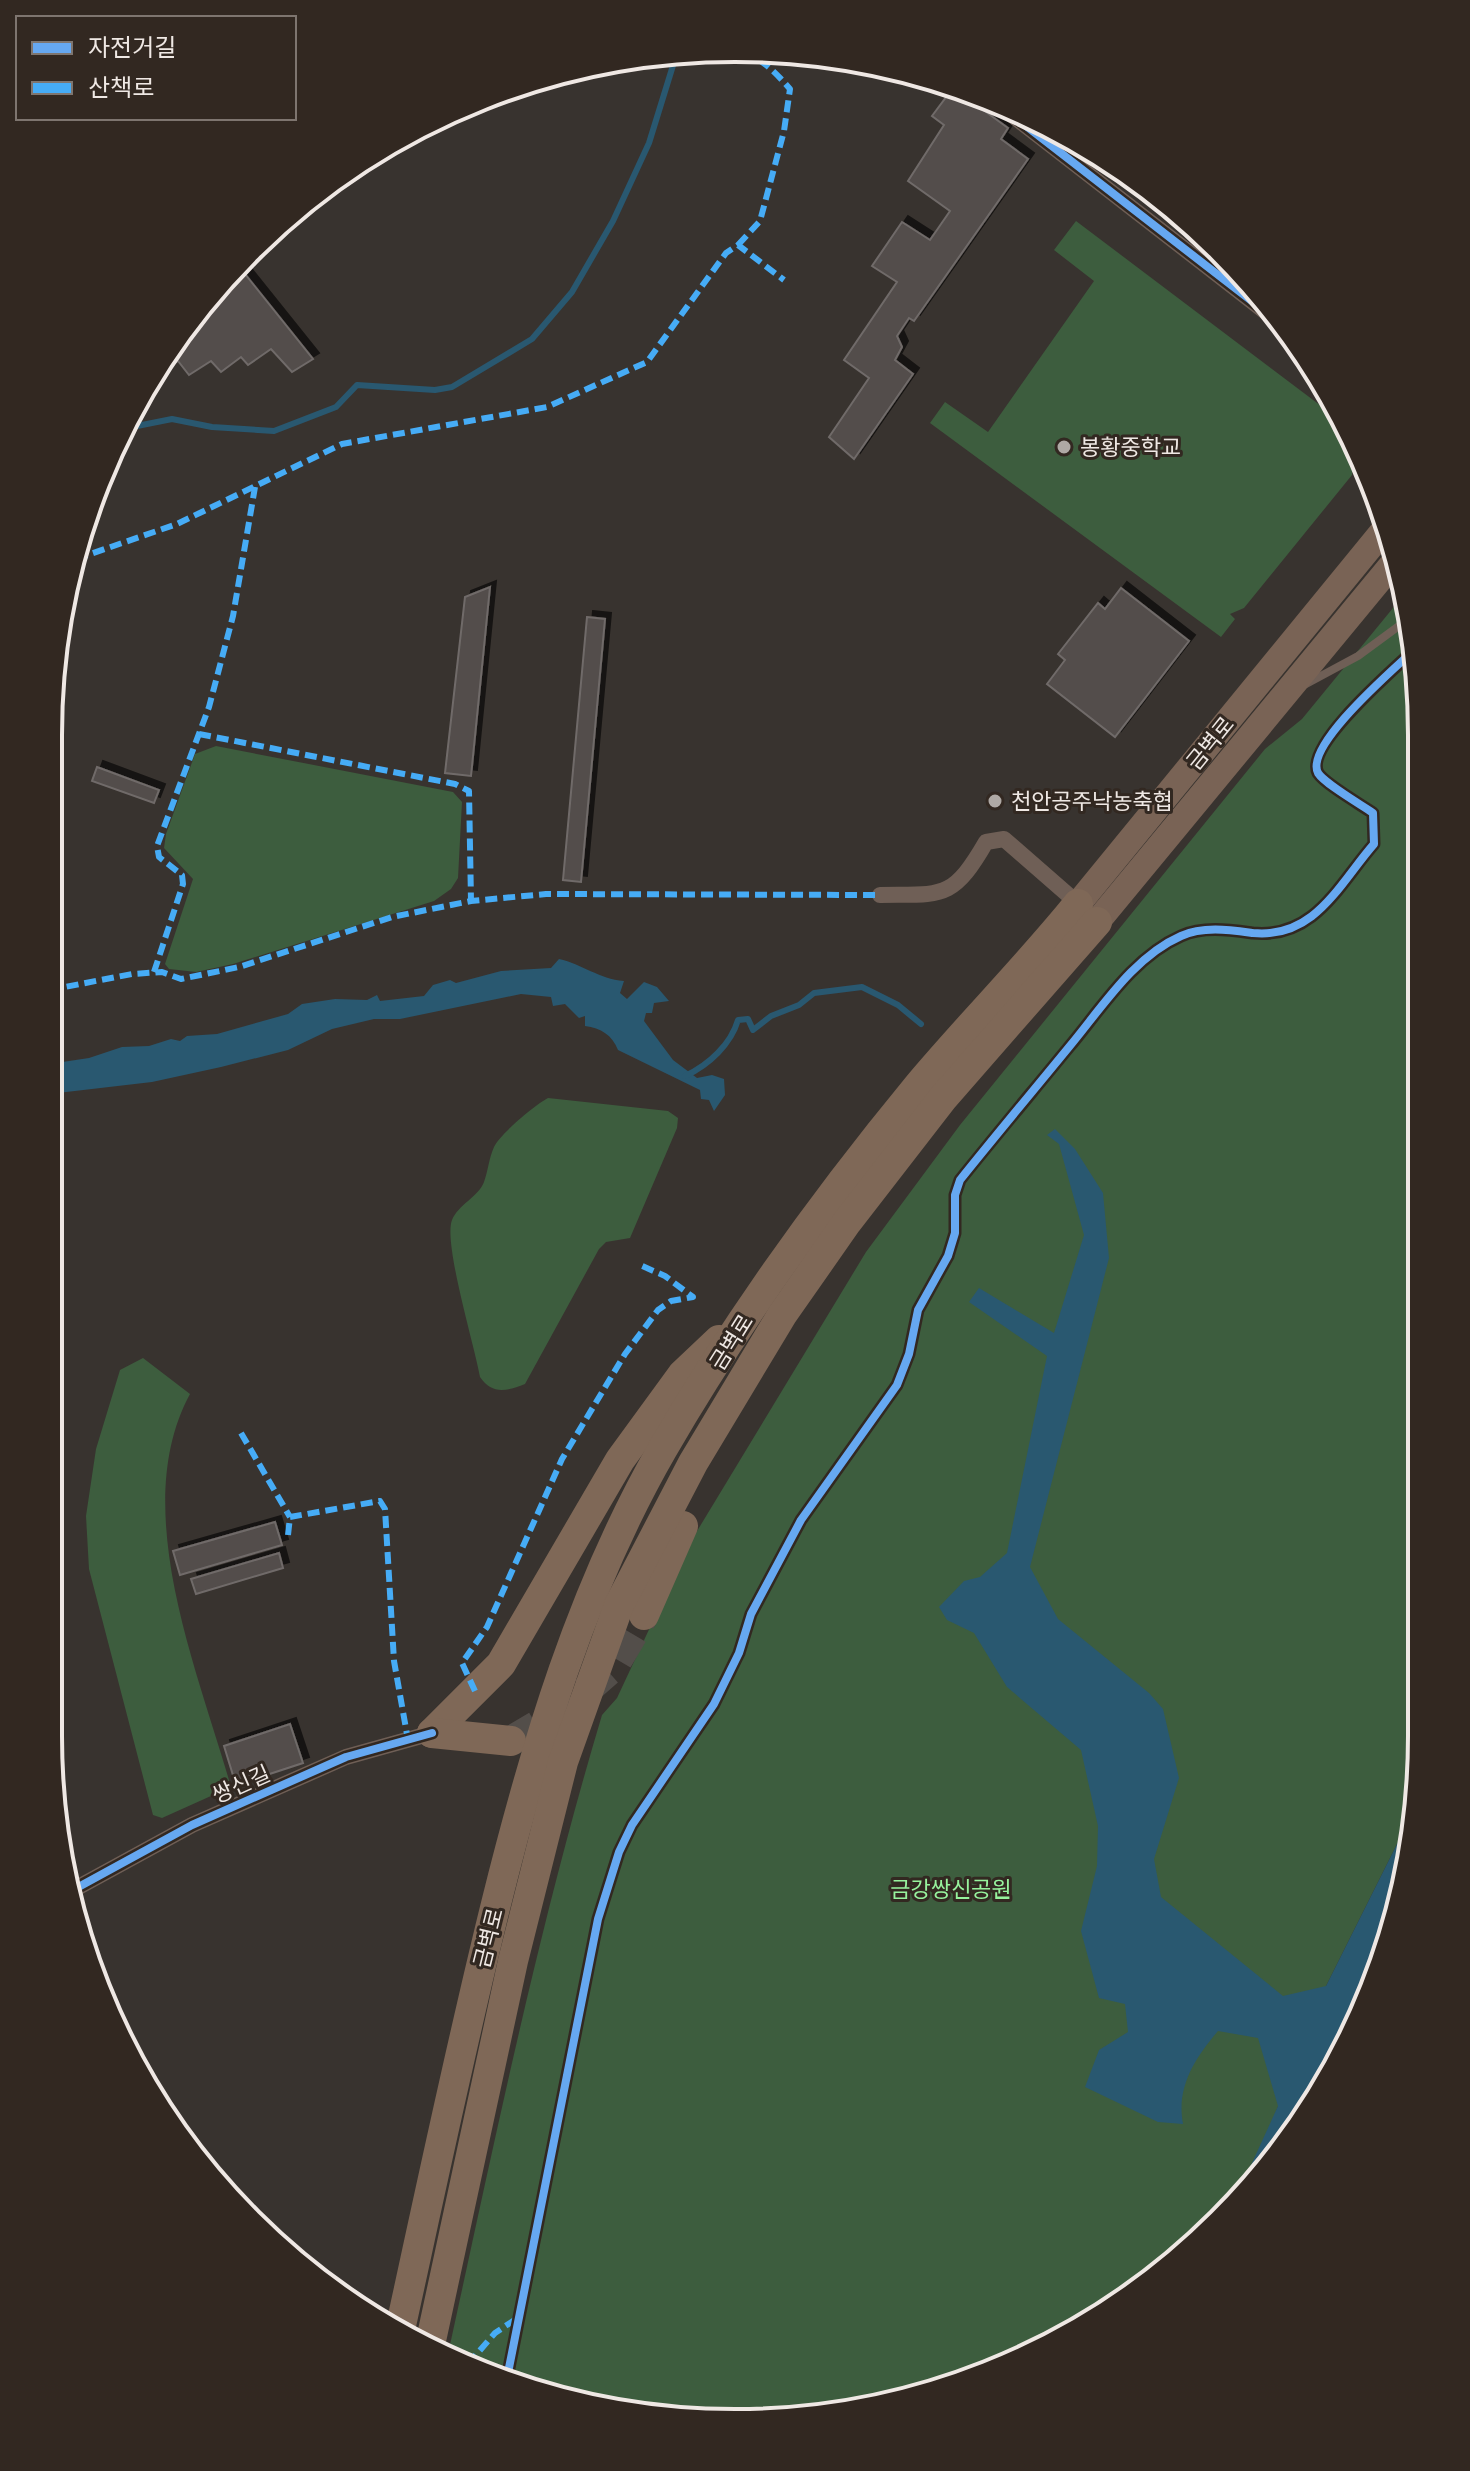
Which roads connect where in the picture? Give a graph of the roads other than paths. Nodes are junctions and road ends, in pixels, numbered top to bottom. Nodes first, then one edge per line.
1 (1032, 130) edge
2 (1245, 296) edge
3 (1378, 538) edge
4 (1387, 571) edge
5 (1399, 626) edge
6 (1282, 699) junction
7 (880, 895) dead end
8 (1088, 913) junction
9 (881, 1178) junction
10 (754, 1306) junction
11 (644, 1615) tunnel mouth
12 (432, 1733) junction
13 (511, 1741) tunnel mouth
14 (80, 1886) edge
15 (402, 2321) edge
16 (432, 2337) edge

1 - 2 street
3 - 8 main road, 금벽로
4 - 6 main road, 금벽로
5 - 6 lane
6 - 8 main road, 금벽로
7 - 8 street
8 - 9 highway, 금벽로
8 - 10 highway, 금벽로
9 - 11 highway
9 - 16 highway, 금벽로
10 - 12 highway
10 - 15 highway, 금벽로
12 - 13 highway
12 - 14 street, 쌍신길

